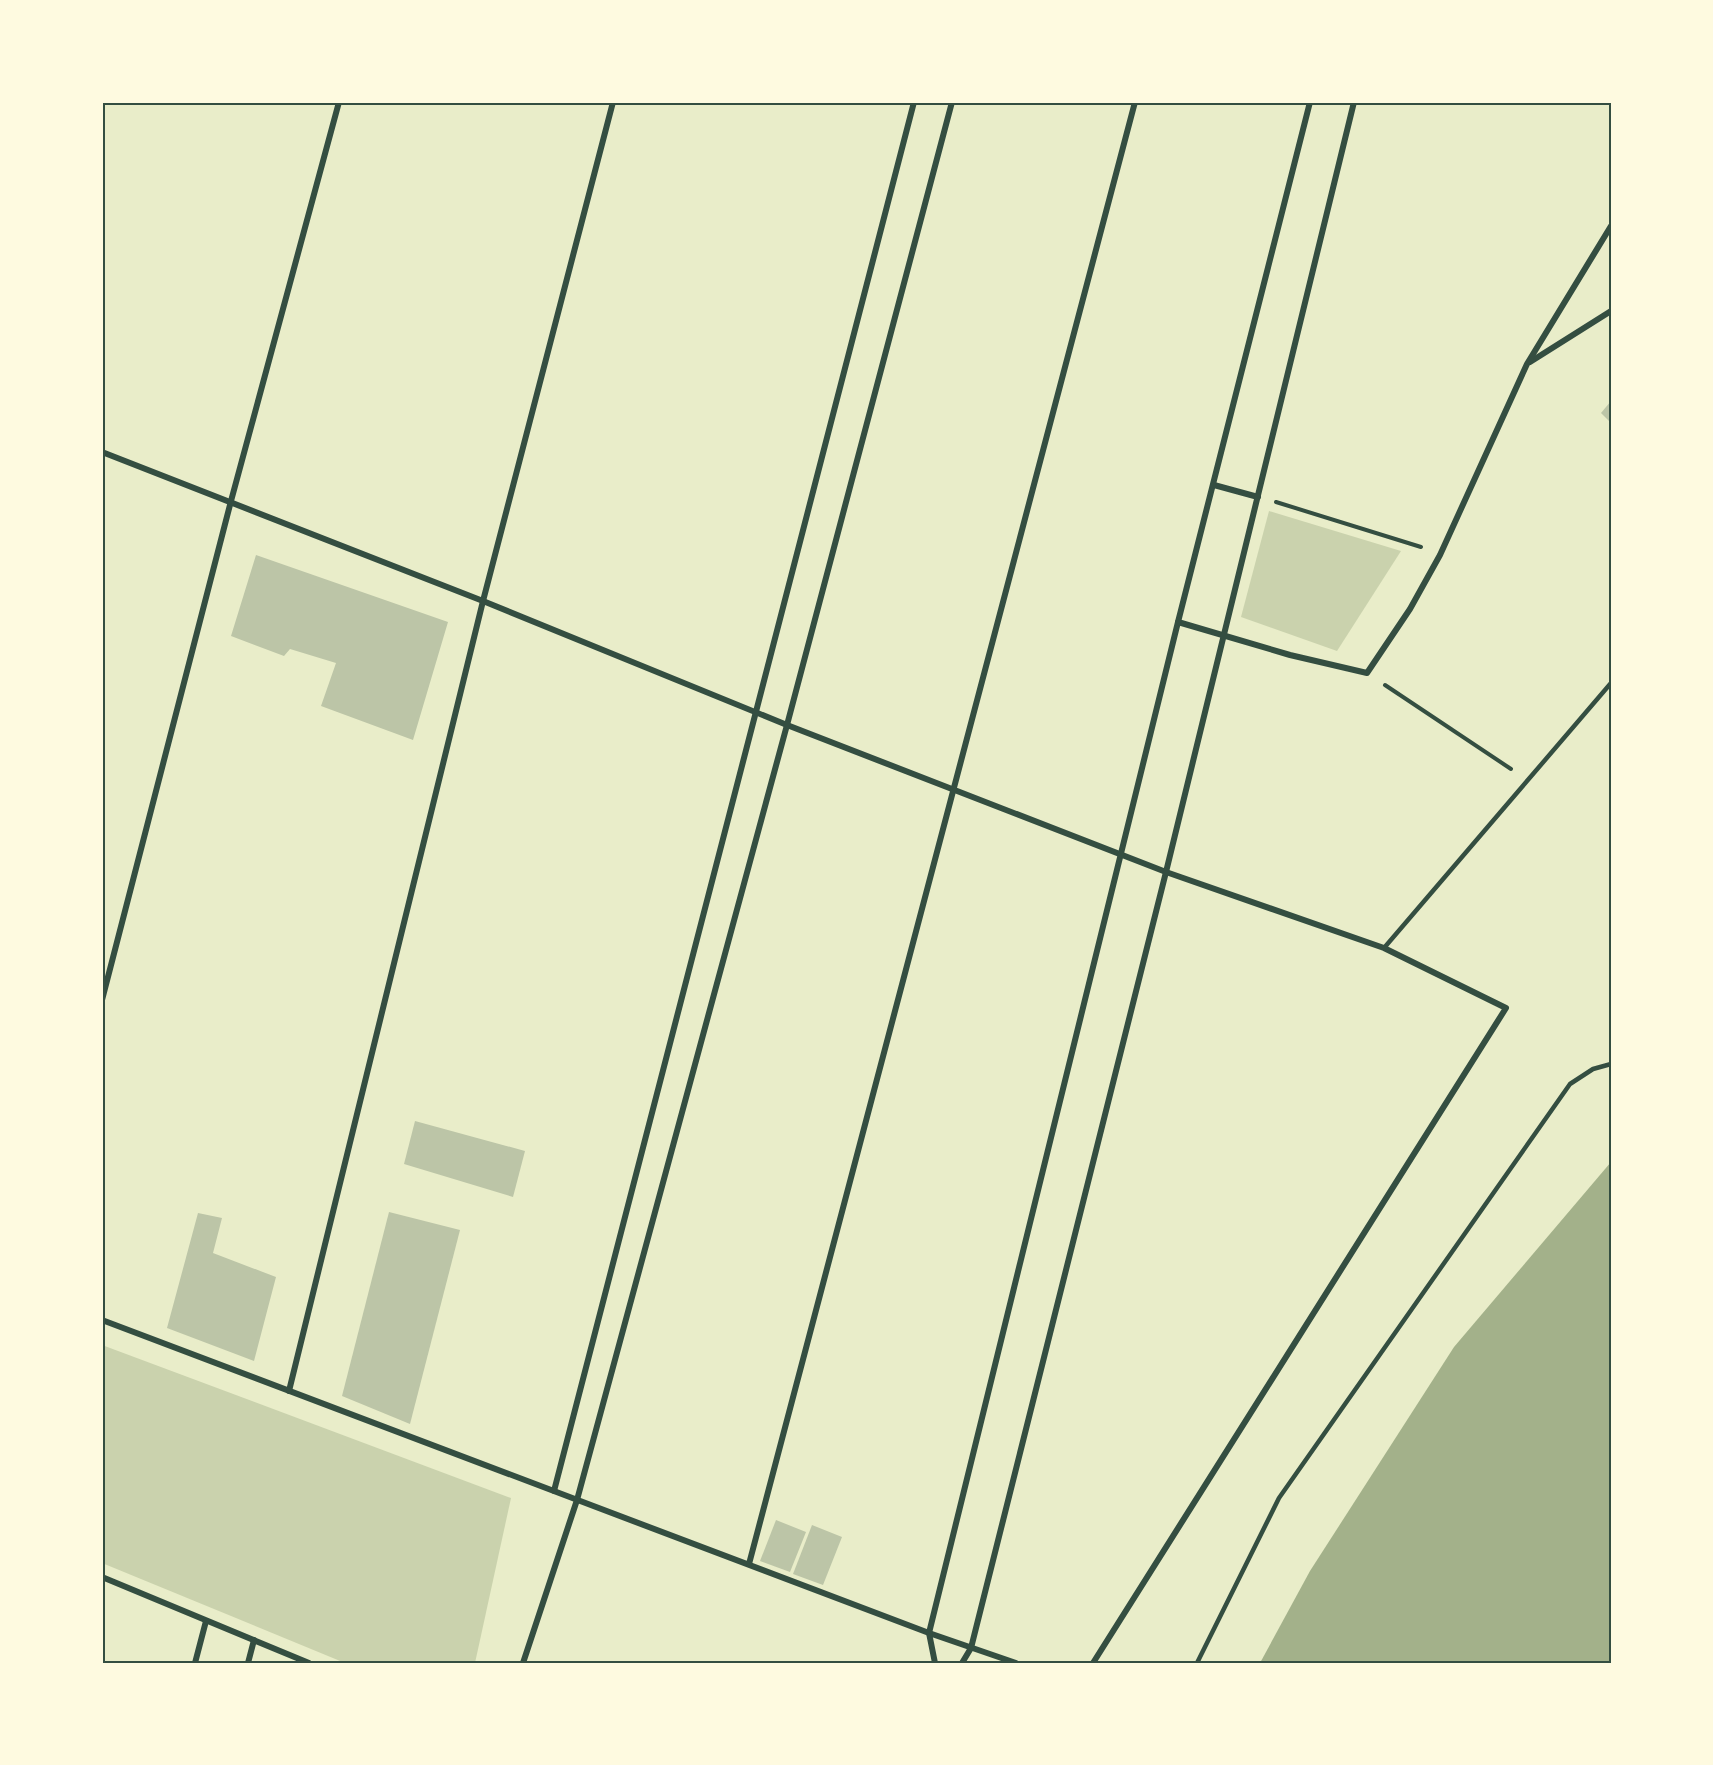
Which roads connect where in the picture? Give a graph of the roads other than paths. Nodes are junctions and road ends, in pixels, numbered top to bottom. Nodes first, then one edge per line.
1 (339, 102) edge
2 (613, 102) edge
3 (914, 102) edge
4 (952, 102) edge
5 (1135, 102) edge
6 (1311, 102) edge
7 (1354, 102) edge
8 (1611, 225) edge
9 (1611, 311) edge
10 (1527, 363) junction
11 (102, 452) edge
12 (1214, 485) junction
13 (1258, 497) junction
14 (231, 501) junction
15 (483, 601) junction
16 (1178, 622) junction
17 (1224, 635) junction
18 (1611, 683) edge
19 (754, 711) junction
20 (787, 725) junction
21 (952, 789) junction
22 (1120, 854) junction
23 (1166, 872) junction
24 (1384, 948) junction
25 (102, 1000) edge
26 (1611, 1064) edge
27 (102, 1320) edge
28 (290, 1391) junction
29 (554, 1491) junction
30 (577, 1500) junction
31 (749, 1564) junction
32 (102, 1577) edge
33 (206, 1621) junction
34 (929, 1634) junction
35 (254, 1640) junction
36 (971, 1648) junction
37 (195, 1663) edge
38 (248, 1663) edge
39 (309, 1663) edge
40 (523, 1663) edge
41 (935, 1663) edge
42 (962, 1663) edge
43 (1016, 1663) edge
44 (1093, 1663) edge
45 (1197, 1663) edge

1 - 14 street
2 - 15 street
3 - 19 street
4 - 20 street
5 - 21 street
6 - 12 street
7 - 13 street
8 - 10 street
9 - 10 street
10 - 17 street
11 - 14 street
12 - 13 street
12 - 16 street
13 - 17 street
14 - 15 street
14 - 25 street
15 - 19 street
15 - 28 street
16 - 17 street
16 - 22 street
17 - 23 street
18 - 24 lane
19 - 20 street
19 - 29 street
20 - 21 street
20 - 30 street
21 - 22 street
21 - 31 street
22 - 23 street
22 - 34 street
23 - 24 street
23 - 36 street
24 - 44 street
26 - 45 lane
27 - 28 street
28 - 29 street
29 - 30 street
30 - 31 street
30 - 40 street
31 - 34 street
32 - 33 street
33 - 35 street
33 - 37 street
34 - 36 street
34 - 41 street
35 - 38 street
35 - 39 street
36 - 42 street
36 - 43 street

